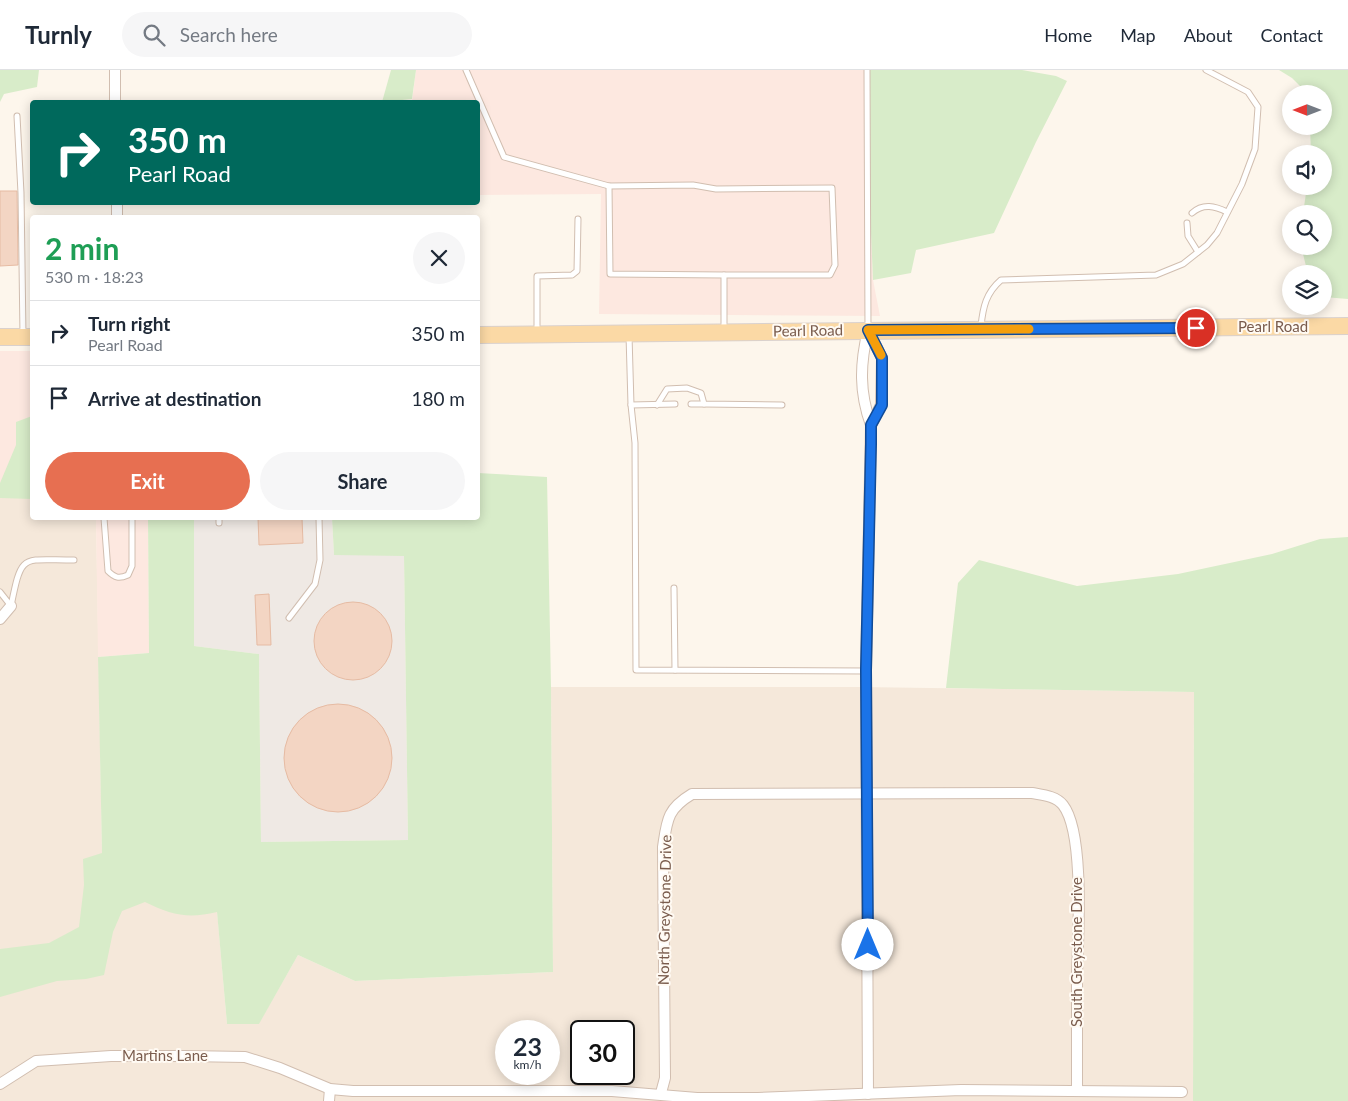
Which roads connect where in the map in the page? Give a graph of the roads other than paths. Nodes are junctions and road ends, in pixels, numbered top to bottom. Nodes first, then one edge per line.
1 (115, 70) edge
2 (466, 70) edge
3 (867, 70) edge
4 (1206, 70) edge
5 (116, 100) edge
6 (479, 100) edge
7 (480, 102) edge
8 (16, 116) dead end
9 (609, 186) junction
10 (1227, 212) junction
11 (1192, 213) dead end
12 (578, 219) dead end
13 (1187, 224) dead end
14 (1198, 252) junction
15 (724, 275) junction
16 (1348, 326) edge
17 (980, 329) junction
18 (868, 330) junction
19 (724, 332) junction
20 (629, 333) junction
21 (537, 334) junction
22 (480, 335) edge
23 (0, 337) edge
24 (28, 337) edge
25 (675, 404) dead end
26 (691, 404) dead end
27 (704, 404) junction
28 (631, 405) junction
29 (658, 405) junction
30 (782, 405) dead end
31 (871, 425) junction
32 (104, 520) edge
33 (132, 520) edge
34 (319, 520) edge
35 (74, 560) dead end
36 (674, 588) dead end
37 (0, 592) edge
38 (11, 606) junction
39 (289, 618) dead end
40 (0, 619) edge
41 (675, 670) junction
42 (866, 670) junction
43 (868, 792) junction
44 (0, 1084) edge
45 (330, 1089) junction
46 (1076, 1090) junction
47 (1182, 1092) dead end
48 (661, 1093) junction
49 (868, 1094) junction
50 (329, 1101) edge

1 - 5 street
2 - 6 lane
3 - 18 lane
4 - 10 lane
7 - 9 lane
8 - 24 lane
9 - 15 lane
9 - 15 lane
10 - 11 lane
10 - 14 lane
12 - 21 lane
13 - 14 lane
14 - 17 lane
15 - 19 lane
16 - 17 main road, Pearl Road
17 - 18 main road, Pearl Road
18 - 19 main road, Pearl Road
18 - 31 street
18 - 31 street
19 - 20 main road, Pearl Road
20 - 21 main road, Pearl Road
20 - 28 lane
21 - 22 main road, Pearl Road
23 - 24 main road
25 - 29 lane
26 - 27 lane
27 - 29 lane
27 - 30 lane
28 - 29 lane
28 - 41 lane
31 - 42 street
32 - 33 lane
34 - 39 lane
35 - 38 lane
36 - 41 lane
37 - 38 lane
38 - 40 street
41 - 42 lane
42 - 43 street
43 - 46 street, South Greystone Drive
43 - 48 street, North Greystone Drive
43 - 49 street
44 - 45 street, Martins Lane
45 - 48 street, Martins Lane
45 - 50 street
46 - 47 street, Martins Lane
46 - 49 street, Martins Lane
48 - 49 street, Martins Lane

